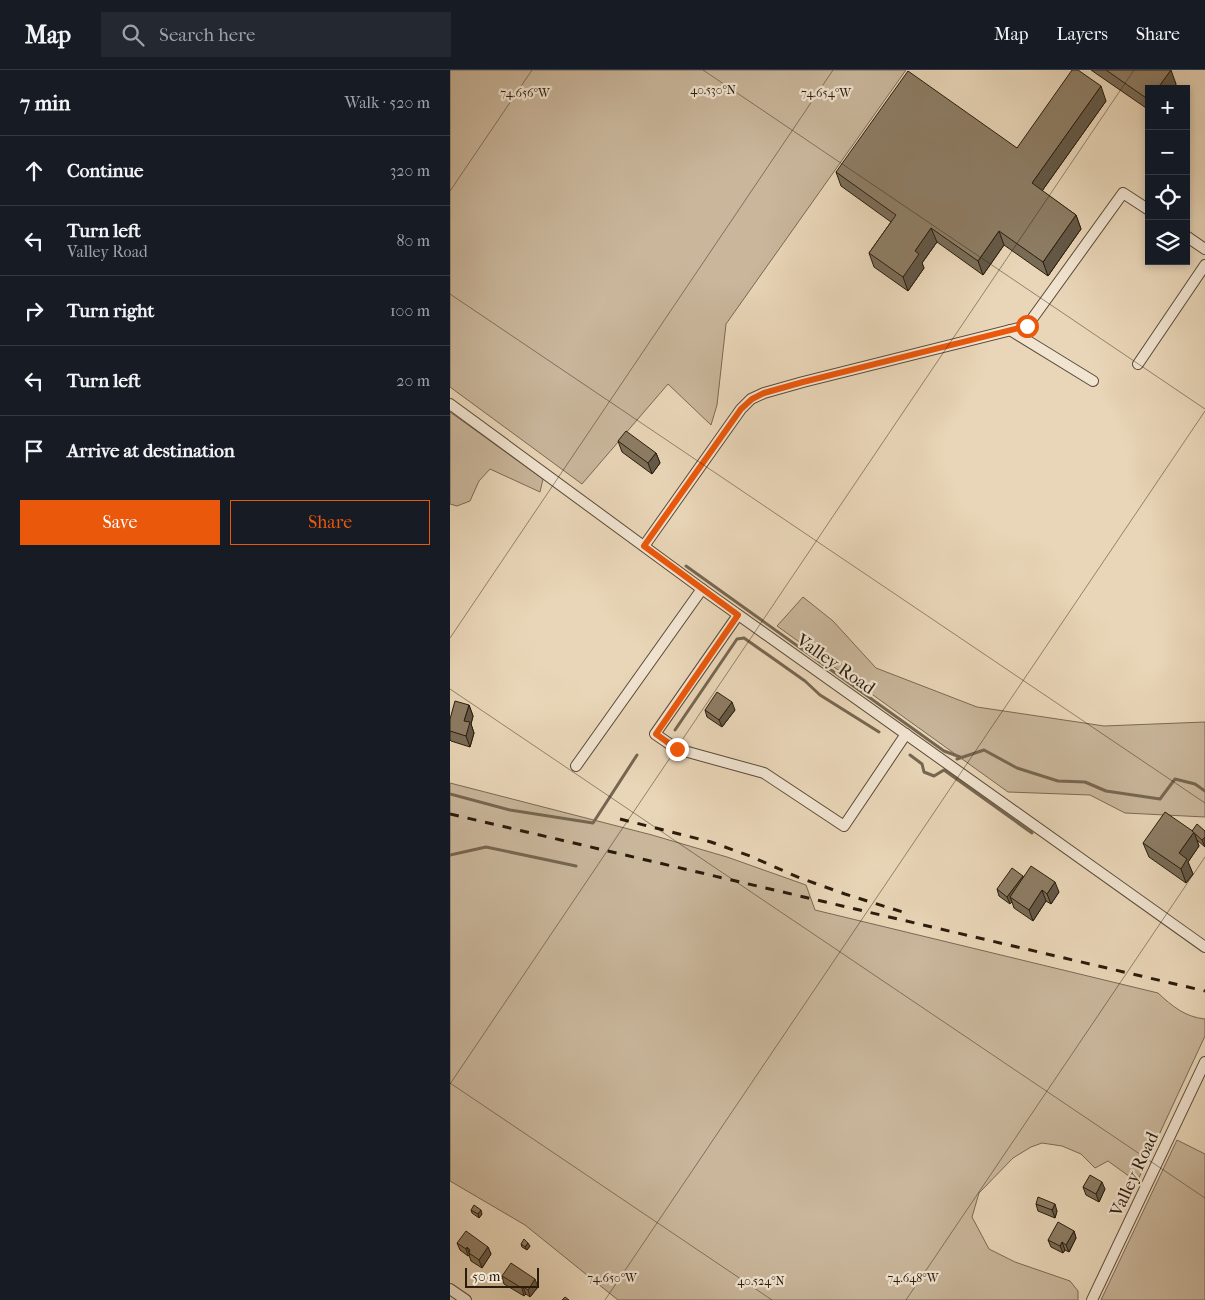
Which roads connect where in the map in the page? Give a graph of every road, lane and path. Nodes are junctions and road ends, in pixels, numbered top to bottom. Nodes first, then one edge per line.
1 (1145, 207) edge
2 (1190, 239) edge
3 (1205, 249) edge
4 (1205, 265) edge
5 (1010, 330) junction
6 (1138, 364) dead end
7 (1093, 381) dead end
8 (450, 404) edge
9 (644, 546) junction
10 (702, 589) junction
11 (738, 615) junction
12 (906, 734) junction
13 (576, 766) dead end
14 (1205, 947) edge
15 (1205, 1062) edge
16 (450, 1289) edge
17 (466, 1300) edge
18 (1092, 1300) edge

1 - 5 street
2 - 3 street
4 - 6 street
5 - 7 street
5 - 9 street
8 - 9 street, Valley Road
9 - 10 street, Valley Road
10 - 11 street, Valley Road
10 - 13 street
11 - 12 street, Valley Road
11 - 12 street
12 - 14 street, Valley Road
15 - 18 street, Valley Road
16 - 17 street

